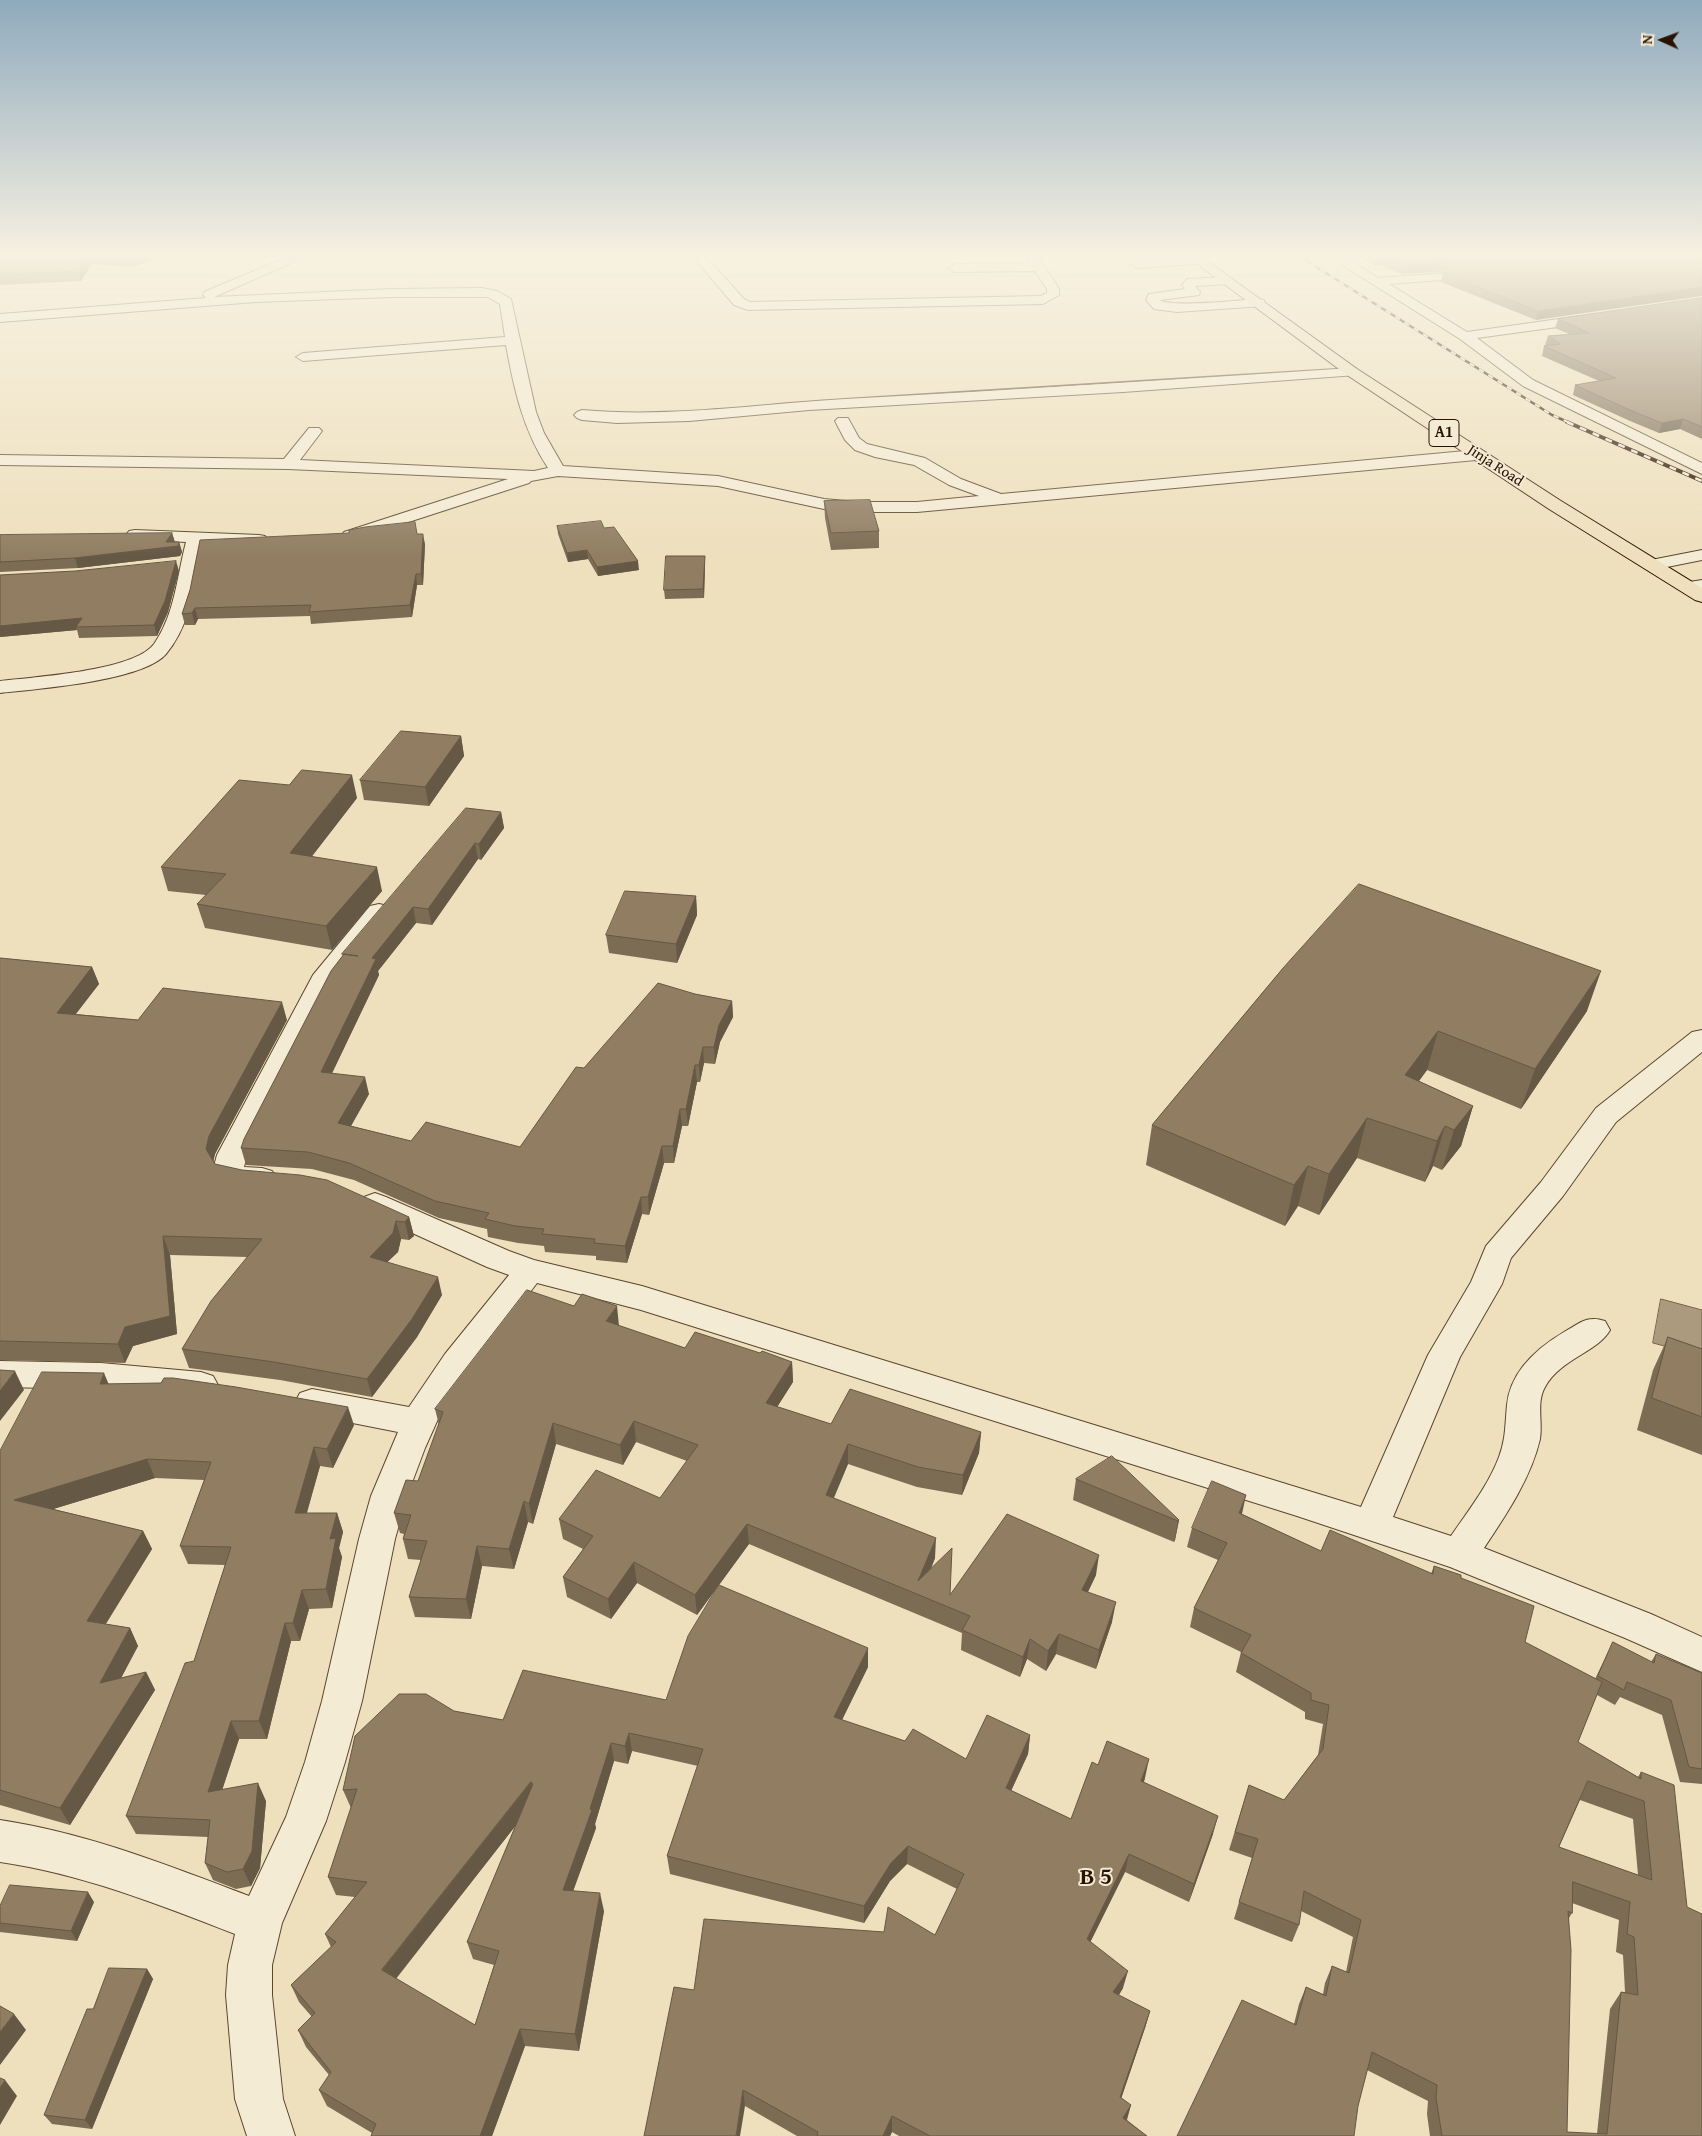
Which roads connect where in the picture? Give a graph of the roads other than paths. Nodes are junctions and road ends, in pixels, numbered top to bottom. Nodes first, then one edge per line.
1 (517, 358) edge
2 (1333, 358) edge
3 (1494, 358) edge
4 (1352, 372) junction
5 (582, 415) dead end
6 (843, 421) dead end
7 (314, 431) dead end
8 (1476, 454) junction
9 (0, 460) edge
10 (288, 464) junction
11 (1702, 469) edge
12 (558, 471) junction
13 (534, 476) junction
14 (1003, 499) junction
15 (121, 535) edge
16 (196, 537) junction
17 (336, 538) edge
18 (271, 540) edge
19 (1702, 555) edge
20 (1652, 565) junction
21 (1698, 589) edge
22 (0, 688) edge
23 (395, 892) edge
24 (1702, 1038) edge
25 (286, 1179) edge
26 (350, 1193) edge
27 (530, 1270) junction
28 (1594, 1330) dead end
29 (0, 1374) edge
30 (233, 1389) edge
31 (279, 1396) edge
32 (420, 1422) junction
33 (1371, 1526) junction
34 (1459, 1554) junction
35 (1702, 1655) edge
36 (0, 1841) edge
37 (260, 1922) junction
38 (270, 2136) edge

1 - 12 street
2 - 4 highway, Jinja Road / A1
3 - 11 street
4 - 5 street
4 - 8 highway, Jinja Road / A1
6 - 14 street
7 - 10 street
8 - 14 street
8 - 20 highway, Jinja Road / A1
9 - 10 street
10 - 13 street
12 - 13 street
12 - 14 street
13 - 17 street
15 - 16 street
16 - 18 street
16 - 22 street
19 - 20 street
20 - 21 highway, Jinja Road / A1
23 - 25 street
24 - 33 street
26 - 27 street
27 - 32 street
27 - 33 street
28 - 34 street
29 - 30 street
31 - 32 street
32 - 37 street
33 - 34 street
34 - 35 street
36 - 37 street
37 - 38 street

